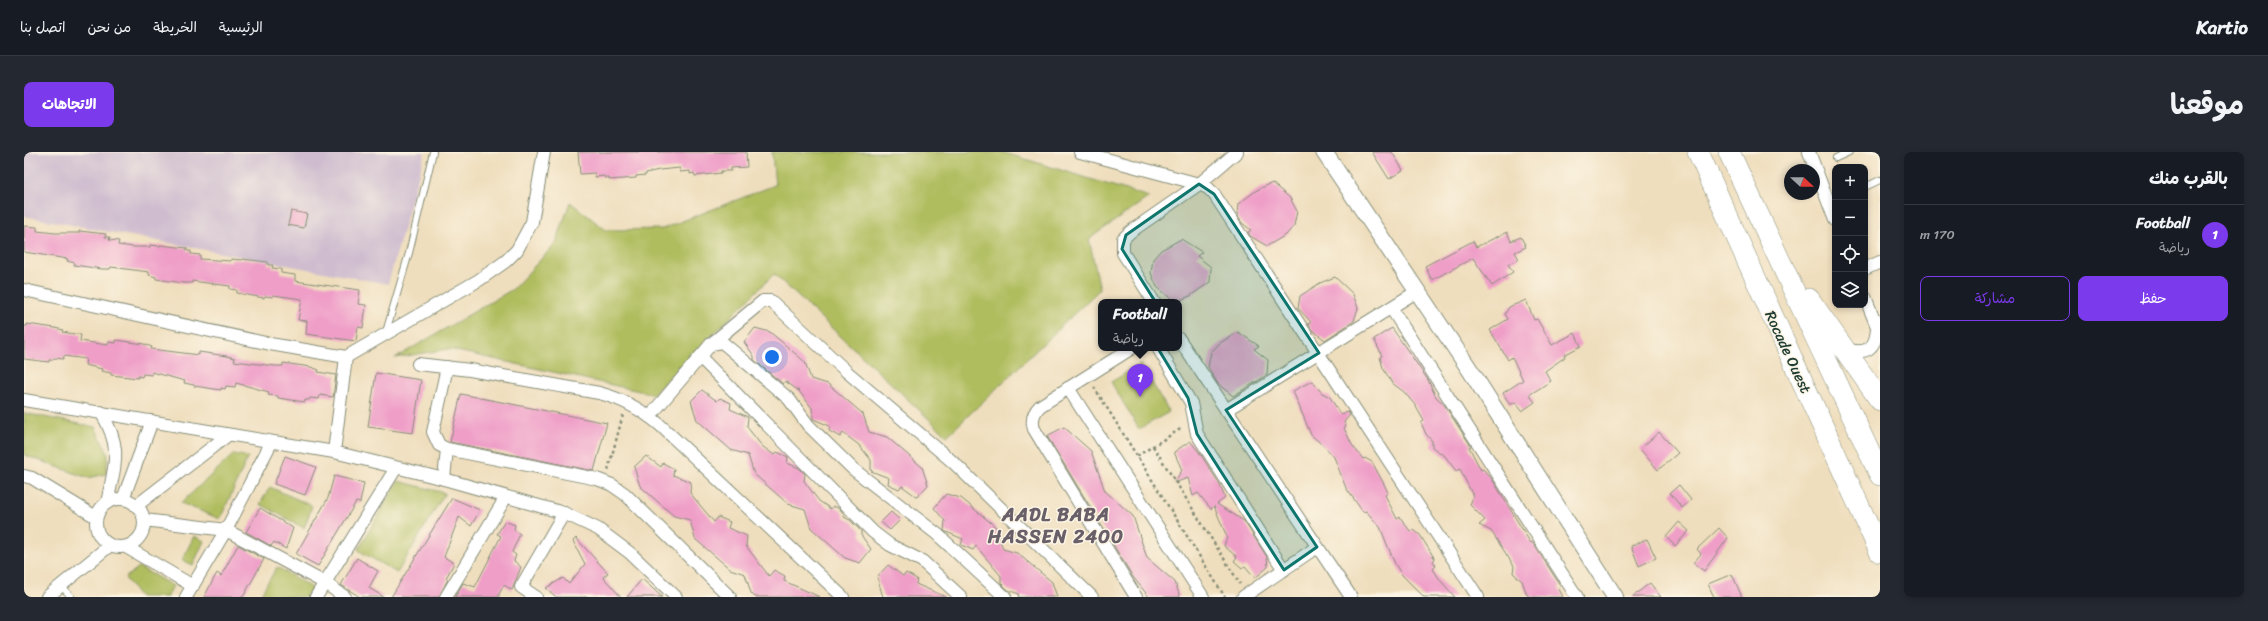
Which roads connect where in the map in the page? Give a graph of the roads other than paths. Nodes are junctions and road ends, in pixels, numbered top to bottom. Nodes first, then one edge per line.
1 (433, 152) edge
2 (544, 152) edge
3 (1080, 152) edge
4 (1237, 152) edge
5 (1324, 152) edge
6 (1698, 152) edge
7 (1729, 152) edge
8 (1808, 152) edge
9 (1849, 152) edge
10 (1836, 158) dead end
11 (1880, 180) edge
12 (1199, 184) junction
13 (1868, 186) edge
14 (1832, 212) edge
15 (1772, 242) junction
16 (1880, 262) edge
17 (1868, 268) edge
18 (24, 290) edge
19 (1416, 292) junction
20 (1152, 299) edge
21 (1868, 305) edge
22 (1392, 308) junction
23 (1878, 331) edge
24 (386, 333) junction
25 (711, 344) junction
26 (1182, 344) edge
27 (1846, 349) junction
28 (1127, 351) edge
29 (1160, 351) edge
30 (1319, 353) junction
31 (700, 357) junction
32 (346, 358) junction
33 (418, 364) dead end
34 (447, 367) junction
35 (1068, 388) junction
36 (24, 400) edge
37 (1880, 400) edge
38 (1226, 410) junction
39 (101, 412) junction
40 (650, 416) junction
41 (152, 421) junction
42 (228, 435) junction
43 (271, 442) junction
44 (447, 449) junction
45 (334, 452) junction
46 (396, 468) junction
47 (1880, 475) edge
48 (24, 476) edge
49 (444, 479) junction
50 (506, 497) junction
51 (123, 499) junction
52 (106, 503) junction
53 (136, 506) junction
54 (564, 513) junction
55 (96, 518) junction
56 (144, 520) junction
57 (226, 530) junction
58 (109, 546) junction
59 (126, 547) junction
60 (1317, 547) junction
61 (1880, 552) edge
62 (1284, 570) junction
63 (325, 583) junction
64 (61, 585) junction
65 (193, 586) junction
66 (1245, 596) edge
67 (47, 597) edge
68 (71, 597) edge
69 (186, 597) edge
70 (316, 597) edge
71 (345, 597) edge
72 (446, 597) edge
73 (536, 597) edge
74 (676, 597) edge
75 (730, 597) edge
76 (843, 597) edge
77 (962, 597) edge
78 (1005, 597) edge
79 (1092, 597) edge
80 (1136, 597) edge
81 (1203, 597) edge
82 (1350, 597) edge
83 (1478, 597) edge
84 (1577, 597) edge
85 (1615, 597) edge

1 - 24 lane
2 - 24 street
3 - 12 street
4 - 12 street
5 - 19 street
6 - 61 highway, Rocade Ouest
7 - 15 highway
8 - 14 street
9 - 10 lane
11 - 13 lane
12 - 20 street
12 - 30 street
15 - 27 highway
15 - 47 highway
16 - 17 street
18 - 32 street
19 - 22 street
19 - 85 street
21 - 23 street
22 - 30 street
22 - 84 street
23 - 27 street
24 - 32 street
25 - 31 street
25 - 78 street
25 - 79 street
26 - 38 street
27 - 37 highway
28 - 35 street
29 - 62 street
30 - 38 street
30 - 83 street
31 - 40 street
31 - 77 street
32 - 45 street
33 - 34 street
34 - 40 street
34 - 44 street
35 - 80 street
35 - 81 street
36 - 39 street
38 - 60 street
39 - 41 street
39 - 52 street
40 - 76 street
41 - 42 street
41 - 51 street
42 - 43 street
42 - 53 street
43 - 45 street
43 - 57 street
44 - 49 street
44 - 75 street
45 - 46 street
46 - 49 street
46 - 63 street
48 - 55 street
49 - 50 street
50 - 54 street
50 - 72 street
51 - 52 street
51 - 53 street
52 - 55 street
53 - 56 street
54 - 73 street
54 - 74 street
55 - 58 street
56 - 57 street
56 - 59 street
57 - 63 street
57 - 65 street
58 - 59 street
58 - 64 street
59 - 65 street
60 - 62 street
60 - 82 street
62 - 66 street
63 - 70 street
63 - 71 street
64 - 67 street
64 - 68 lane
65 - 69 street

